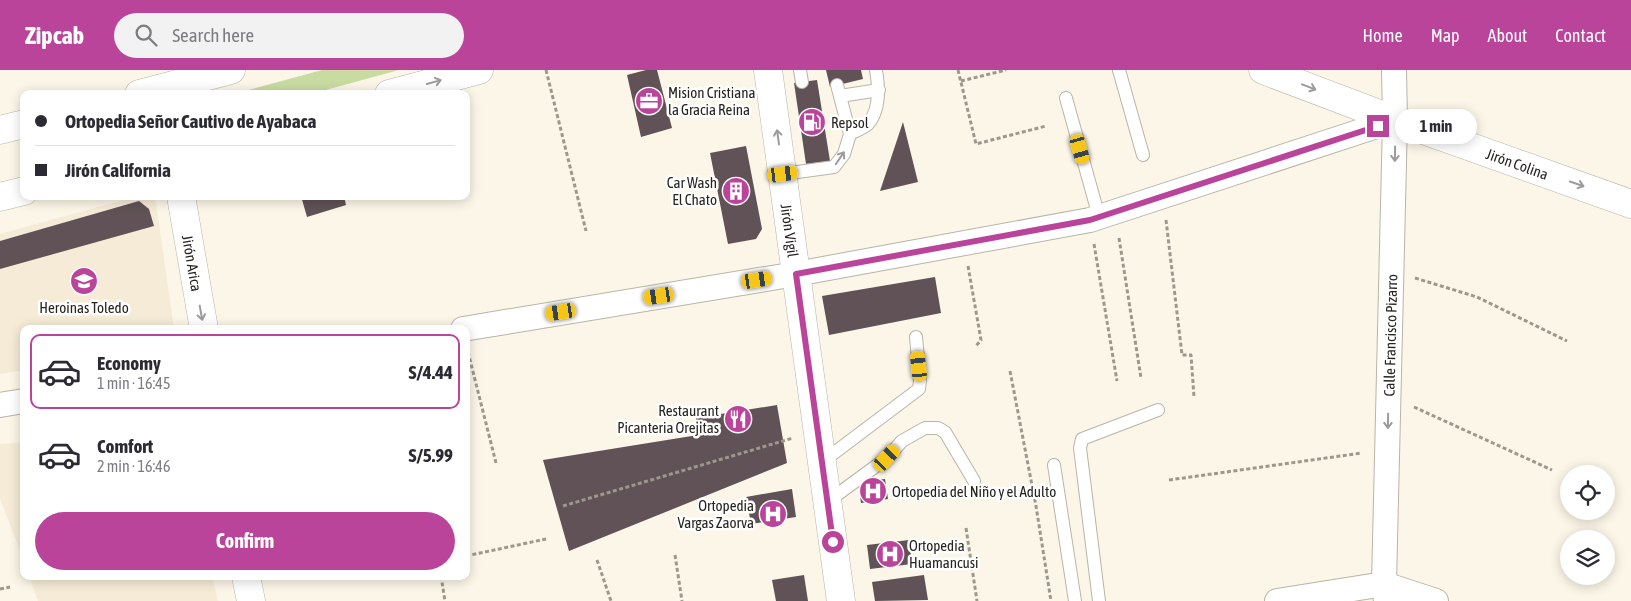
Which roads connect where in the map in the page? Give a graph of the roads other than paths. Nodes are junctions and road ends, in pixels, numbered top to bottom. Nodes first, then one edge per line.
1 (231, 70) edge
2 (479, 70) edge
3 (768, 70) edge
4 (876, 70) edge
5 (1119, 70) edge
6 (1263, 70) edge
7 (1394, 70) edge
8 (154, 87) edge
9 (404, 90) edge
10 (879, 90) junction
11 (1066, 98) dead end
12 (1395, 120) junction
13 (20, 125) edge
14 (0, 130) edge
15 (850, 134) junction
16 (1143, 155) dead end
17 (783, 174) junction
18 (20, 192) edge
19 (0, 197) edge
20 (182, 200) edge
21 (1631, 204) edge
22 (1102, 216) junction
23 (796, 274) junction
24 (203, 325) edge
25 (470, 328) edge
26 (916, 337) dead end
27 (20, 402) edge
28 (0, 405) edge
29 (1158, 410) dead end
30 (822, 462) junction
31 (1054, 465) dead end
32 (974, 481) dead end
33 (827, 502) junction
34 (247, 580) edge
35 (1385, 592) edge
36 (250, 601) edge
37 (841, 601) edge
38 (1075, 601) edge
39 (1099, 601) edge
40 (1277, 601) edge
41 (1436, 601) edge

1 - 8 main road
9 -> 2 main road
17 -> 3 main road, Jirón Vigil
4 - 10 lane
5 - 16 lane
6 -> 12 main road, Jirón Colina
7 - 12 street, Calle Francisco Pizarro
10 - 15 lane
10 - 15 lane
11 - 22 lane
12 -> 21 main road, Jirón Colina
12 - 22 street
12 -> 35 street, Calle Francisco Pizarro
13 - 14 main road
17 -> 15 lane
17 - 23 main road, Jirón Vigil
18 - 19 main road
20 -> 24 main road, Jirón Arica
22 - 23 street
23 - 25 street
23 - 30 main road, Jirón Vigil
26 - 30 lane
27 - 28 street
29 - 39 lane
30 - 33 main road, Jirón Vigil
31 - 38 lane
32 - 33 lane
33 - 37 main road, Jirón Vigil
34 - 36 main road
35 - 40 street
35 - 41 street

